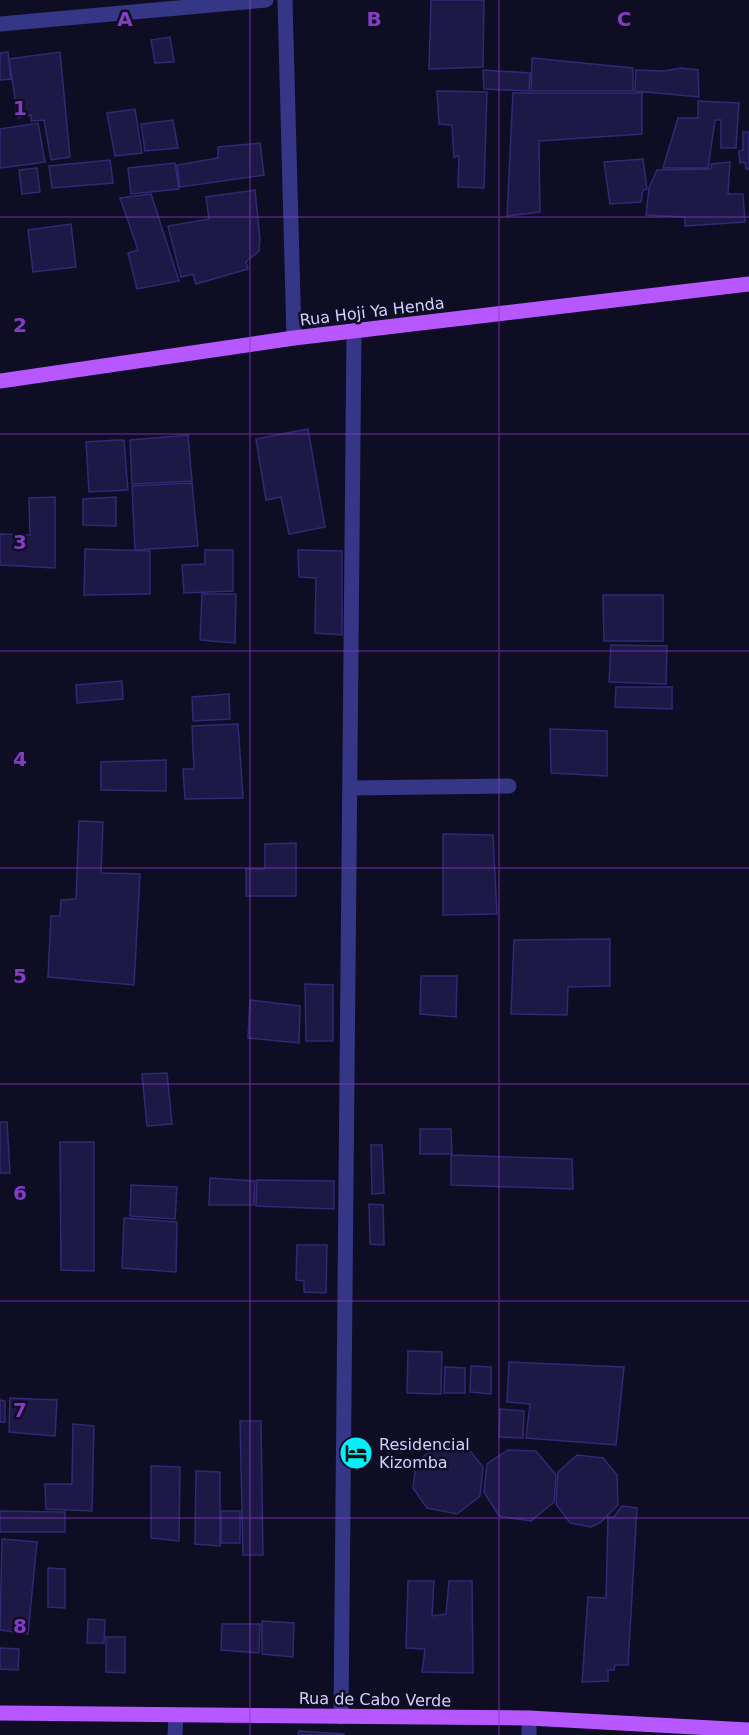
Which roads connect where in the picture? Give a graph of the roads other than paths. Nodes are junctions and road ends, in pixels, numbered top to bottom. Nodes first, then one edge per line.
1 (266, 0) edge
2 (285, 0) edge
3 (0, 24) edge
4 (749, 284) edge
5 (354, 331) junction
6 (294, 338) junction
7 (0, 381) edge
8 (509, 786) dead end
9 (350, 788) junction
10 (0, 1713) edge
11 (176, 1715) junction
12 (340, 1717) junction
13 (529, 1718) junction
14 (749, 1730) edge
15 (175, 1735) edge
16 (529, 1735) edge

1 - 3 street
2 - 6 street
4 - 5 main road, Rua Hoji Ya Henda
5 - 6 main road, Rua Hoji Ya Henda
5 - 9 street
6 - 7 main road, Rua Hoji Ya Henda
8 - 9 street
9 - 12 street
10 - 11 main road, Rua de Cabo Verde
11 - 12 main road, Rua de Cabo Verde
11 - 15 street
12 - 13 main road, Rua de Cabo Verde
13 - 14 main road, Rua de Cabo Verde
13 - 16 street

